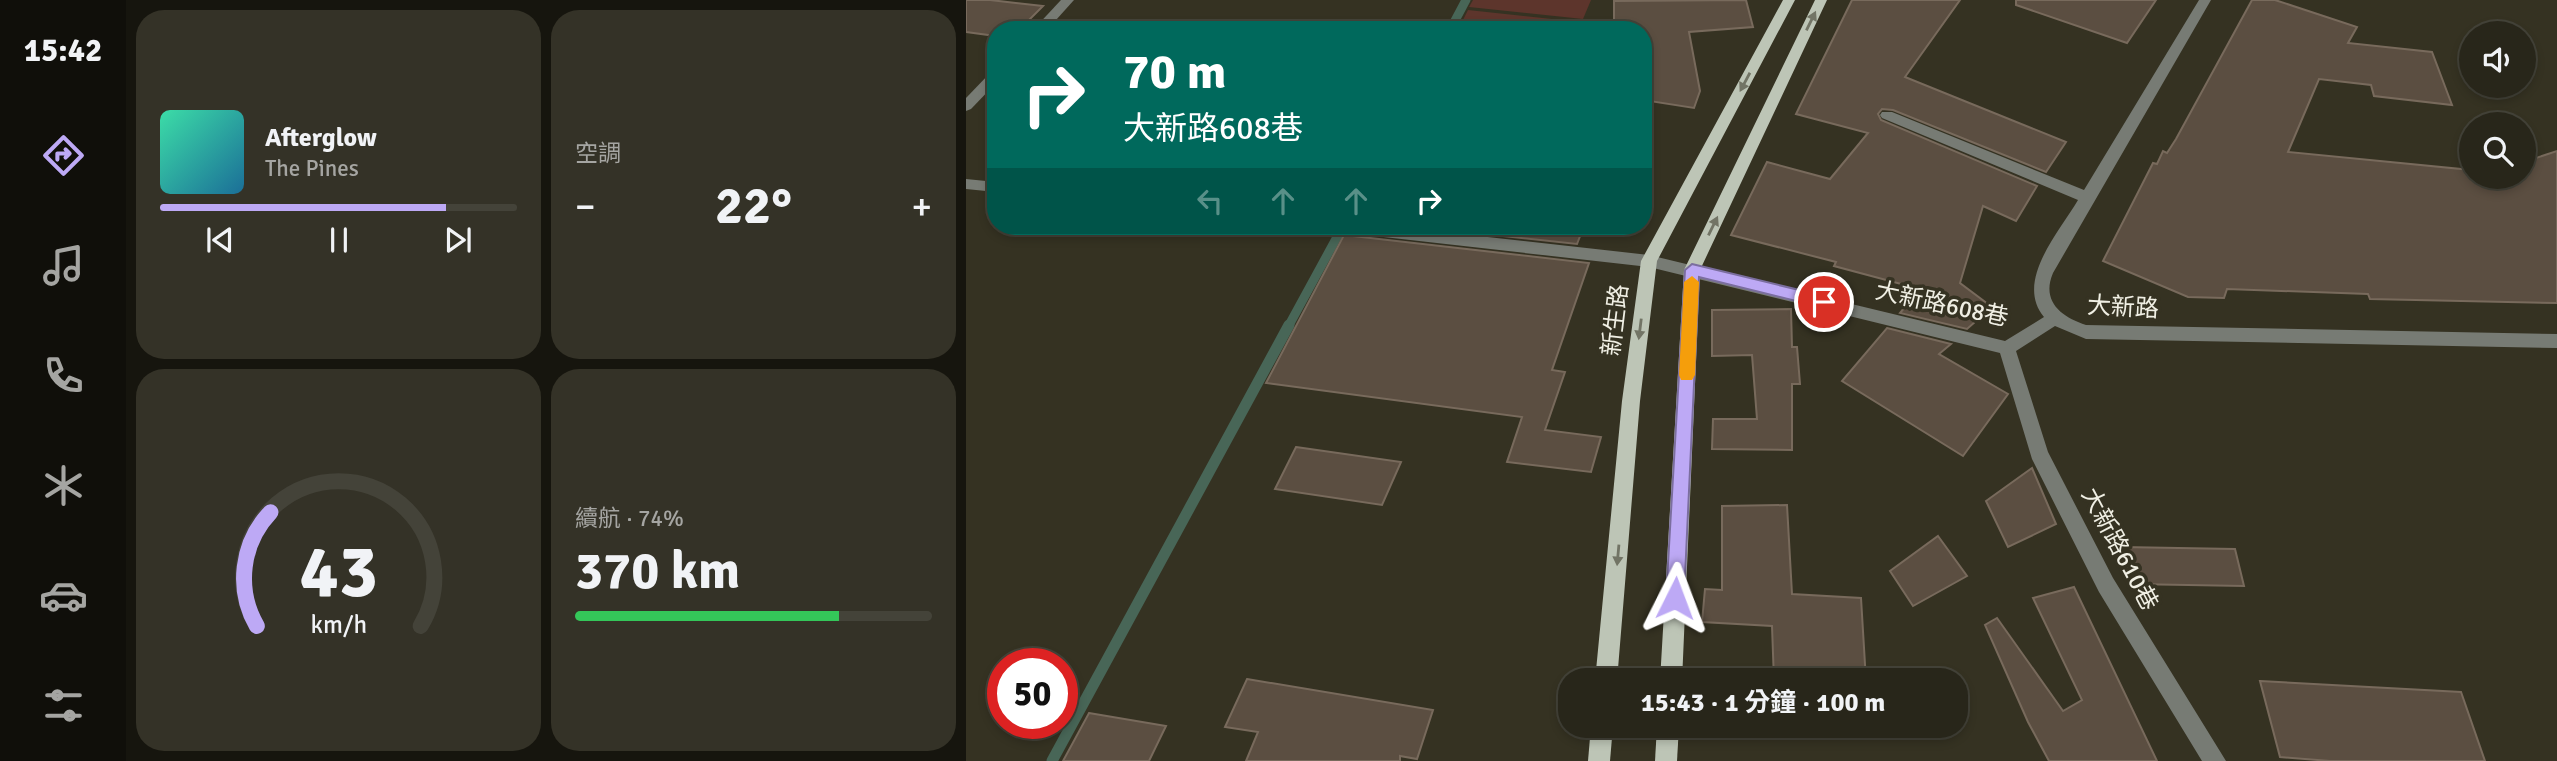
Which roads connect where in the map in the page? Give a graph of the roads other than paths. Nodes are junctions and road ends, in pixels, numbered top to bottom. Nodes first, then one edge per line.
1 (1068, 0) edge
2 (1789, 0) edge
3 (1821, 0) edge
4 (2204, 0) edge
5 (1048, 21) edge
6 (987, 84) edge
7 (966, 106) edge
8 (1886, 115) dead end
9 (966, 184) edge
10 (987, 186) edge
11 (2086, 197) junction
12 (1419, 235) edge
13 (1649, 261) junction
14 (1692, 270) junction
15 (2055, 318) junction
16 (2557, 341) edge
17 (2007, 348) junction
18 (1607, 668) edge
19 (1672, 668) edge
20 (1601, 738) edge
21 (1668, 738) edge
22 (1599, 761) edge
23 (1667, 761) edge
24 (2215, 761) edge

1 - 5 street
2 -> 13 main road, 新生路
14 -> 3 main road
4 - 11 street, 大新路
6 - 7 street
8 - 11 street
9 - 10 street
11 - 15 street, 大新路
12 - 13 street, 大新路608巷
13 - 14 street, 大新路608巷
13 -> 18 main road, 新生路
14 - 17 street, 大新路608巷
14 - 19 main road
15 - 16 street, 大新路
15 - 17 street, 大新路608巷
17 - 24 street, 大新路610巷
20 - 22 main road
21 - 23 main road

